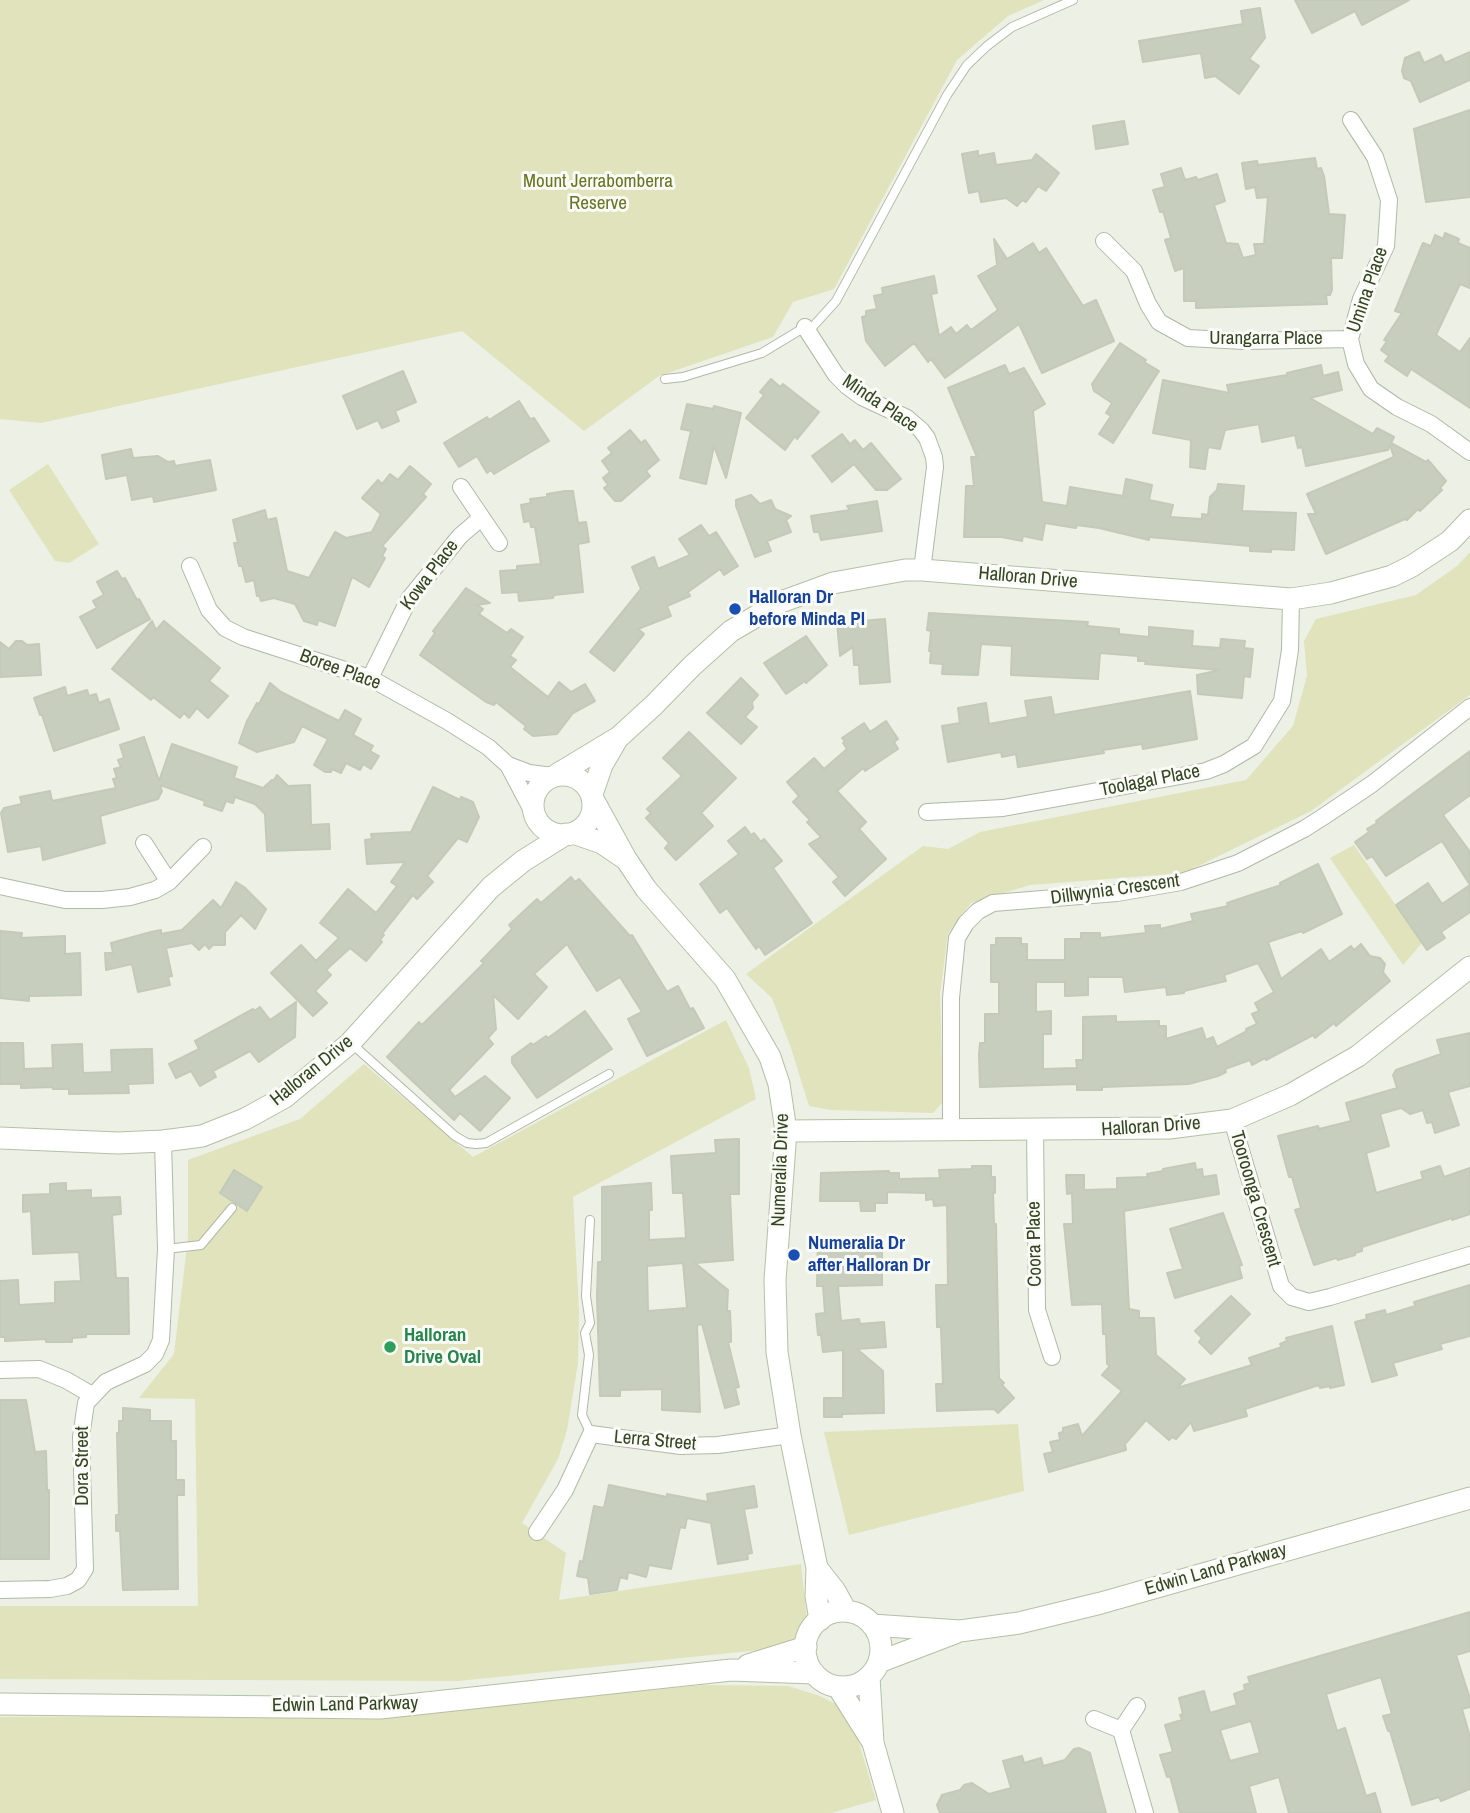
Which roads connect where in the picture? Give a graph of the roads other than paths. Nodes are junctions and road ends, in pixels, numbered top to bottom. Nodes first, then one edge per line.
1 (1073, 0) edge
2 (1351, 120) dead end
3 (1104, 241) dead end
4 (807, 330) junction
5 (1350, 339) junction
6 (665, 379) dead end
7 (1470, 452) edge
8 (461, 486) dead end
9 (481, 518) junction
10 (1470, 520) edge
11 (499, 543) dead end
12 (190, 566) dead end
13 (922, 570) junction
14 (1290, 599) junction
15 (370, 678) junction
16 (1470, 707) edge
17 (619, 737) junction
18 (508, 765) junction
19 (554, 776) junction
20 (592, 797) junction
21 (927, 812) dead end
22 (535, 816) junction
23 (570, 834) junction
24 (144, 843) dead end
25 (203, 846) dead end
26 (626, 859) junction
27 (515, 866) junction
28 (169, 882) junction
29 (0, 886) edge
30 (1470, 967) edge
31 (350, 1042) junction
32 (608, 1074) dead end
33 (1232, 1120) junction
34 (1035, 1128) junction
35 (951, 1129) junction
36 (786, 1130) junction
37 (0, 1138) edge
38 (163, 1141) junction
39 (232, 1208) dead end
40 (590, 1220) dead end
41 (166, 1249) junction
42 (1470, 1255) edge
43 (1052, 1357) dead end
44 (0, 1370) edge
45 (92, 1395) junction
46 (591, 1434) junction
47 (790, 1435) junction
48 (1470, 1498) edge
49 (537, 1532) dead end
50 (817, 1568) junction
51 (0, 1590) edge
52 (845, 1611) junction
53 (820, 1620) junction
54 (872, 1625) junction
55 (960, 1631) junction
56 (806, 1647) junction
57 (731, 1670) junction
58 (874, 1670) junction
59 (814, 1673) junction
60 (838, 1687) junction
61 (0, 1704) edge
62 (1137, 1706) dead end
63 (1094, 1718) dead end
64 (1121, 1730) junction
65 (873, 1743) junction
66 (893, 1813) edge
67 (1145, 1813) edge

1 - 4 lane
2 - 5 street, Umina Place
3 - 5 street, Urangarra Place
4 - 6 lane
4 - 13 street, Minda Place
5 - 7 street, Umina Place
8 - 9 street
9 - 11 street
9 - 15 street, Kowa Place
10 - 14 street, Halloran Drive
12 - 15 street, Boree Place
13 - 14 street, Halloran Drive
13 - 17 street, Halloran Drive
14 - 21 street, Toolagal Place
15 - 18 street, Boree Place
16 - 35 street, Dillwynia Crescent
17 - 19 street, Halloran Drive
17 - 20 street, Halloran Drive
18 - 19 street, Boree Place
18 - 22 street, Boree Place
19 - 20 street
19 - 22 street
20 - 23 street
20 - 26 street, Numeralia Drive
22 - 23 street
22 - 27 street, Halloran Drive
23 - 26 street, Numeralia Drive
23 - 27 street, Halloran Drive
24 - 28 street
25 - 28 street
26 - 36 street, Numeralia Drive
27 - 31 street, Halloran Drive
28 - 29 street
30 - 33 street, Halloran Drive
31 - 32 lane
31 - 38 street, Halloran Drive
33 - 34 street, Halloran Drive
33 - 42 street, Tooroonga Crescent
34 - 35 street, Halloran Drive
34 - 43 street, Coora Place
35 - 36 street, Halloran Drive
36 - 47 street, Numeralia Drive
37 - 38 street, Halloran Drive
38 - 41 street
39 - 41 lane
40 - 46 lane
41 - 45 street
44 - 45 street
45 - 51 street, Dora Street
46 - 47 street, Lerra Street
46 - 49 street, Lerra Street
47 - 50 street, Numeralia Drive
48 - 55 street, Edwin Land Parkway
50 - 52 street, Numeralia Drive
50 - 53 street, Numeralia Drive
52 - 53 street
52 - 54 street
53 - 56 street
54 - 55 street, Edwin Land Parkway
54 - 58 street
55 - 58 street, Edwin Land Parkway
56 - 57 street, Edwin Land Parkway
56 - 59 street
57 - 59 street, Edwin Land Parkway
57 - 61 street, Edwin Land Parkway
58 - 60 street
58 - 65 street
59 - 60 street
60 - 65 street
62 - 64 street
63 - 64 street
64 - 67 street
65 - 66 street

